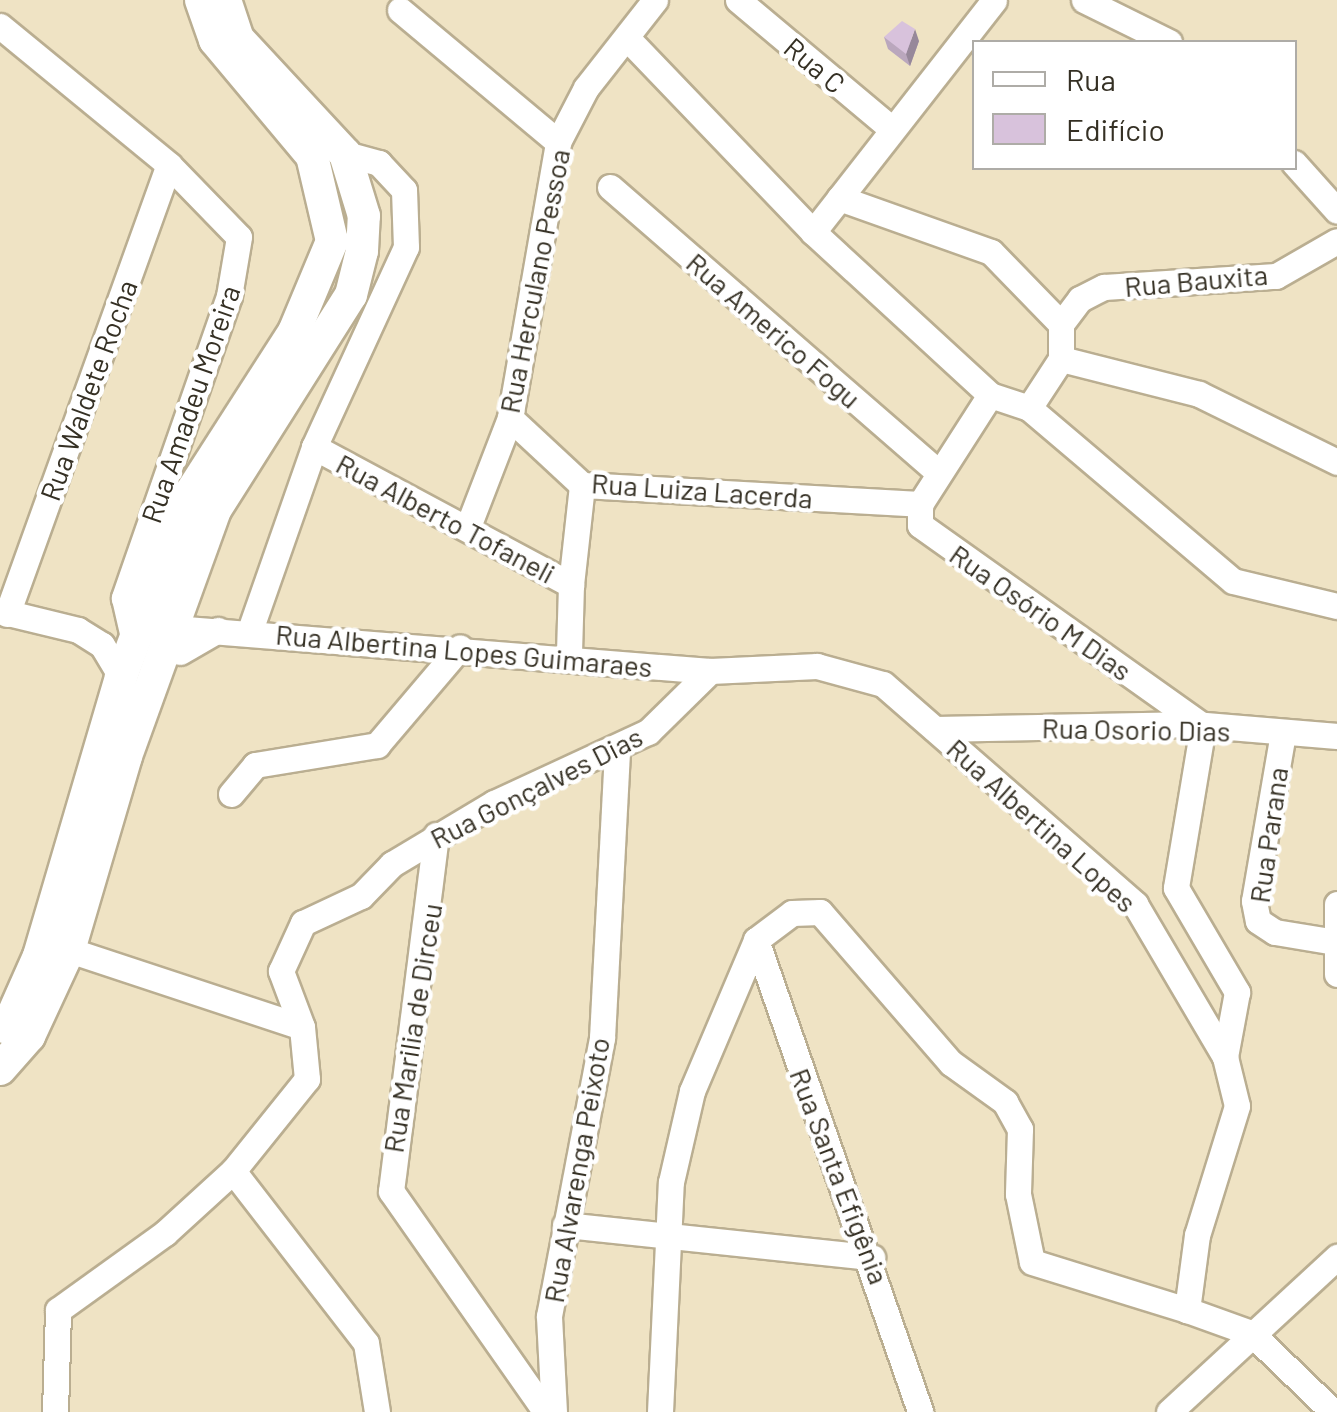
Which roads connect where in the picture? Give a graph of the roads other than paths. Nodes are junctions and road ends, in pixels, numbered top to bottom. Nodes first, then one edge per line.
1 (201, 0) edge
2 (224, 0) edge
3 (655, 0) edge
4 (738, 0) edge
5 (994, 0) edge
6 (1084, 0) edge
7 (400, 10) dead end
8 (0, 26) edge
9 (626, 38) junction
10 (1165, 40) edge
11 (892, 129) junction
12 (558, 142) junction
13 (345, 154) junction
14 (168, 165) junction
15 (1297, 166) edge
16 (610, 187) dead end
17 (839, 198) junction
18 (1337, 211) edge
19 (813, 232) junction
20 (1337, 241) edge
21 (1061, 324) junction
22 (1061, 359) junction
23 (990, 395) junction
24 (1029, 408) junction
25 (510, 418) junction
26 (314, 447) junction
27 (1337, 462) edge
28 (938, 473) junction
29 (582, 485) junction
30 (920, 504) junction
31 (469, 524) junction
32 (571, 585) junction
33 (1337, 606) edge
34 (4, 612) edge
35 (249, 633) junction
36 (138, 637) junction
37 (178, 639) junction
38 (460, 647) junction
39 (570, 654) junction
40 (710, 671) junction
41 (121, 677) junction
42 (144, 716) junction
43 (108, 724) junction
44 (1203, 726) junction
45 (935, 729) junction
46 (1283, 734) junction
47 (1337, 736) edge
48 (617, 749) junction
49 (230, 794) dead end
50 (436, 835) junction
51 (1337, 904) edge
52 (756, 940) junction
53 (1330, 941) junction
54 (70, 950) junction
55 (1337, 974) edge
56 (4, 1027) edge
57 (302, 1027) junction
58 (1225, 1057) junction
59 (0, 1069) edge
60 (232, 1171) junction
61 (565, 1224) junction
62 (666, 1230) junction
63 (872, 1256) junction
64 (1337, 1257) edge
65 (1188, 1310) junction
66 (1251, 1334) junction
67 (1333, 1410) edge
68 (55, 1412) edge
69 (377, 1412) edge
70 (546, 1412) edge
71 (554, 1412) edge
72 (660, 1412) edge
73 (920, 1412) edge
74 (1169, 1412) edge

1 - 36 main road
2 - 13 main road
3 - 9 street, Rua Herculano Pessoa
4 - 11 street, Rua C
5 - 11 street
6 - 10 street
7 - 12 street
8 - 14 street, Rua Amadeu Moreira
9 - 12 street, Rua Herculano Pessoa
9 - 19 street
11 - 17 street
12 - 25 street, Rua Herculano Pessoa
13 - 26 street
13 - 37 main road
14 - 34 street, Rua Waldete Rocha
14 - 36 street, Rua Amadeu Moreira
15 - 18 street
16 - 28 street, Rua Americo Fogu
17 - 19 street
17 - 21 street
19 - 23 street
20 - 21 street, Rua Bauxita
21 - 22 street
22 - 24 street
22 - 27 street
23 - 24 street
23 - 28 street
24 - 33 street
25 - 29 street, Rua Luiza Lacerda
25 - 31 street, Rua Herculano Pessoa
26 - 31 street, Rua Alberto Tofaneli
26 - 35 street
28 - 30 street
29 - 30 street, Rua Luiza Lacerda
29 - 32 street
30 - 44 street, Rua Osório M Dias
31 - 32 street, Rua Alberto Tofaneli
32 - 39 street, Rua Alberto Tofaneli
34 - 41 street
35 - 37 street, Rua Albertina Lopes Guimaraes
35 - 38 street, Rua Albertina Lopes Guimaraes
36 - 37 street, Rua Albertina Lopes Guimaraes
36 - 41 main road
37 - 42 main road
38 - 39 street, Rua Albertina Lopes Guimaraes
38 - 49 street
39 - 40 street, Rua Albertina Lopes Guimaraes
40 - 45 street, Rua Albertina Lopes
40 - 48 street, Rua Gonçalves Dias
41 - 43 main road
42 - 43 street
42 - 54 main road
43 - 56 main road
44 - 45 street, Rua Osorio Dias
44 - 46 street, Rua Osorio Dias
44 - 58 street
45 - 58 street, Rua Albertina Lopes
46 - 47 street, Rua Osorio Dias
46 - 53 street, Rua Parana
48 - 50 street, Rua Gonçalves Dias
48 - 61 street, Rua Alvarenga Peixoto
50 - 57 street, Rua Gonçalves Dias
50 - 70 street, Rua Marilia de Dirceu
51 - 53 street
52 - 62 street
52 - 63 street, Rua Santa Efigênia
52 - 65 street
53 - 55 street
54 - 57 street
54 - 59 main road
57 - 60 street, Rua Gonçalves Dias
58 - 65 street, Rua Albertina Lopes
60 - 68 street, Rua Gonçalves Dias
60 - 69 street
61 - 62 street
61 - 71 street, Rua Alvarenga Peixoto
62 - 63 street
62 - 72 street
63 - 73 street, Rua Santa Efigênia
64 - 66 street
65 - 66 street
66 - 67 street
66 - 74 street

